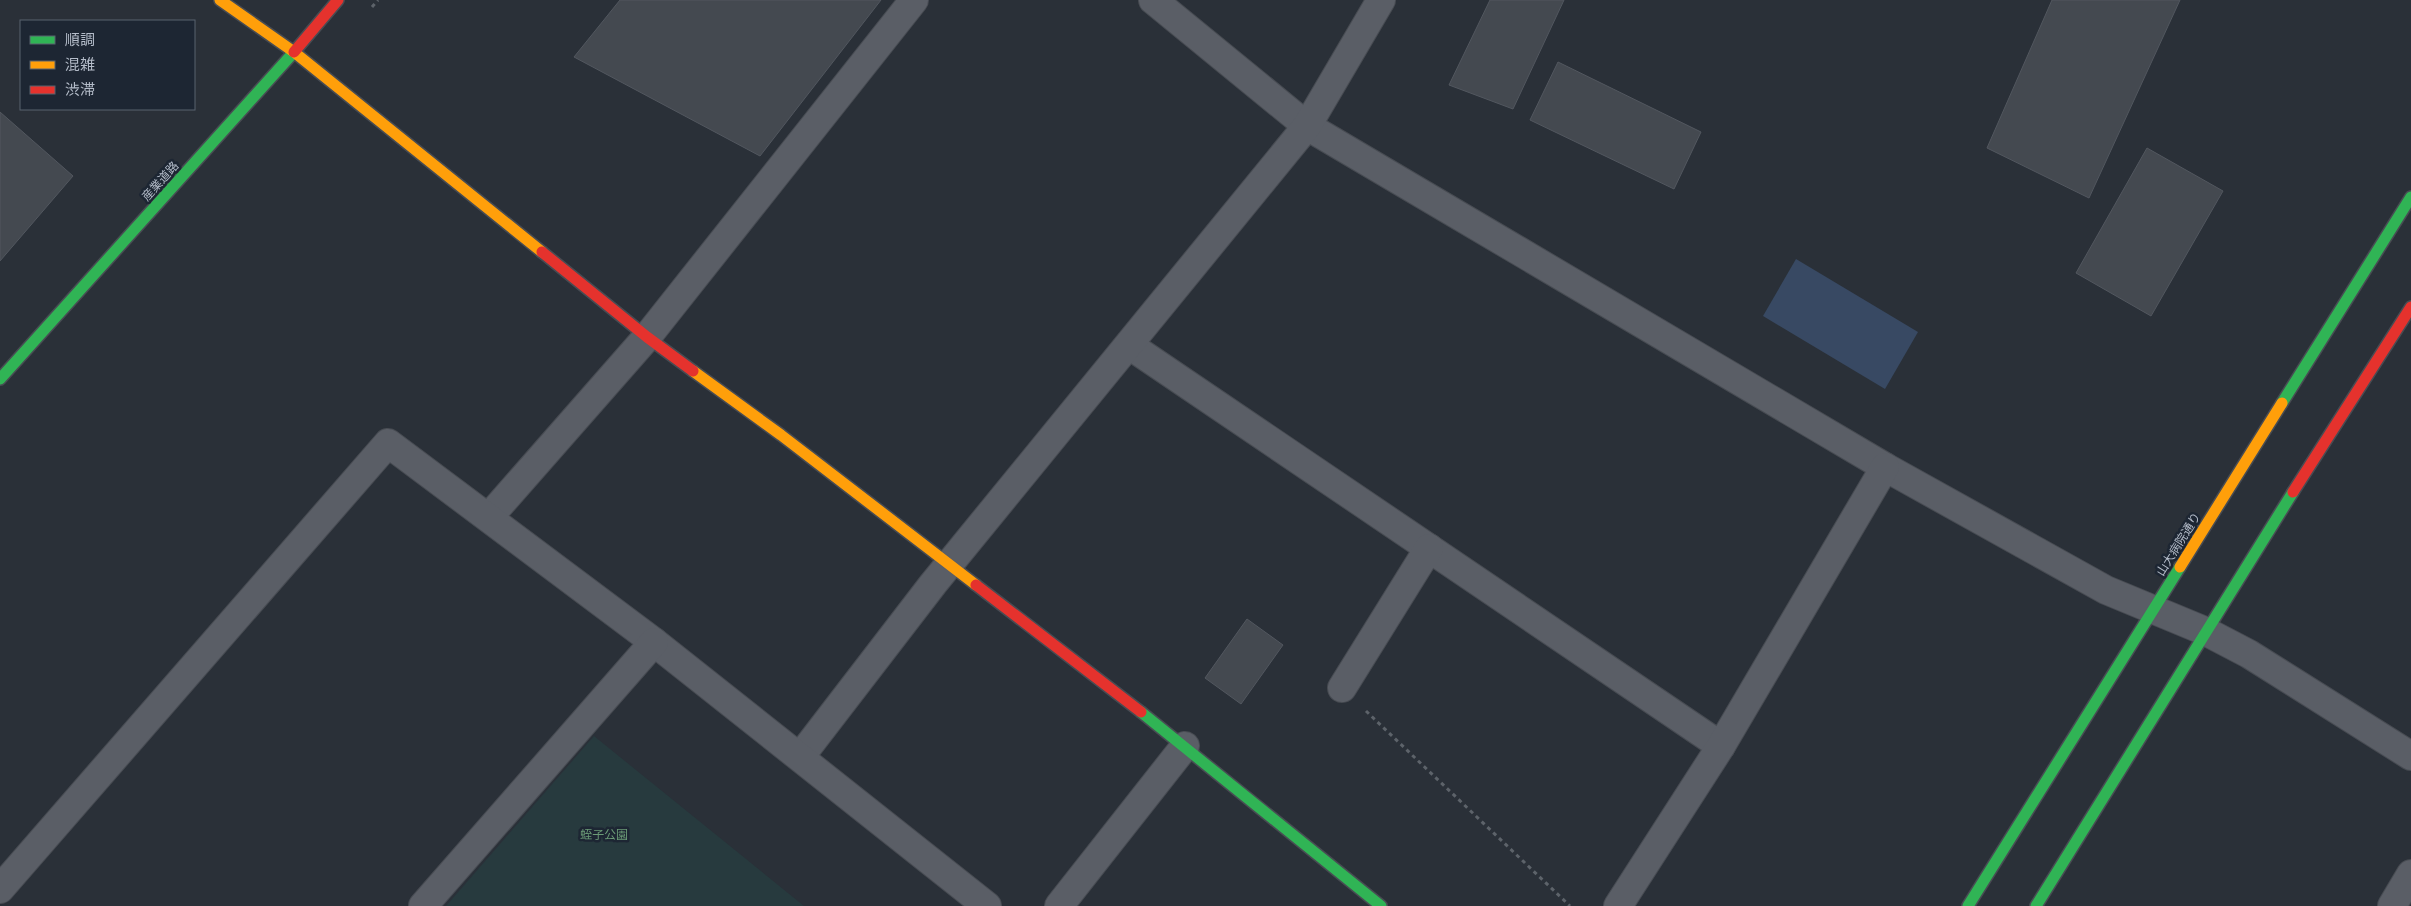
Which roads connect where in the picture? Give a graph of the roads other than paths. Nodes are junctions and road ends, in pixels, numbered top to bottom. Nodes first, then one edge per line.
1 (220, 0) edge
2 (338, 0) edge
3 (914, 0) edge
4 (1153, 0) edge
5 (1381, 0) edge
6 (294, 52) junction
7 (1307, 126) junction
8 (2411, 197) edge
9 (2411, 307) edge
10 (647, 337) junction
11 (1129, 345) junction
12 (0, 379) edge
13 (1885, 468) junction
14 (489, 517) junction
15 (1429, 548) junction
16 (948, 566) junction
17 (2154, 609) junction
18 (2205, 631) junction
19 (654, 642) junction
20 (1342, 688) road end
21 (1185, 746) junction
22 (1721, 746) junction
23 (2411, 756) edge
24 (800, 757) junction
25 (2411, 874) edge
26 (0, 889) edge
27 (423, 906) edge
28 (987, 906) edge
29 (1059, 906) edge
30 (1381, 906) edge
31 (1618, 906) edge
32 (1968, 906) edge
33 (2036, 906) edge
34 (2392, 906) edge

1 - 6 street
2 - 6 street, 産業道路
3 - 10 street
4 - 7 street
5 - 7 street
6 - 10 street
6 - 12 street, 産業道路
7 - 11 street
7 - 13 street
8 - 17 street, 山大病院通り
9 - 18 street
10 - 14 street
10 - 16 street
11 - 15 street
11 - 16 street
13 - 17 street
13 - 22 street
14 - 19 street
14 - 26 street
15 - 20 street
15 - 22 street
16 - 21 street
16 - 24 street
17 - 18 street
17 - 32 street, 山大病院通り
18 - 23 street
18 - 33 street
19 - 24 street
19 - 27 street
21 - 29 street
21 - 30 street
22 - 31 street
24 - 28 street
25 - 34 street

